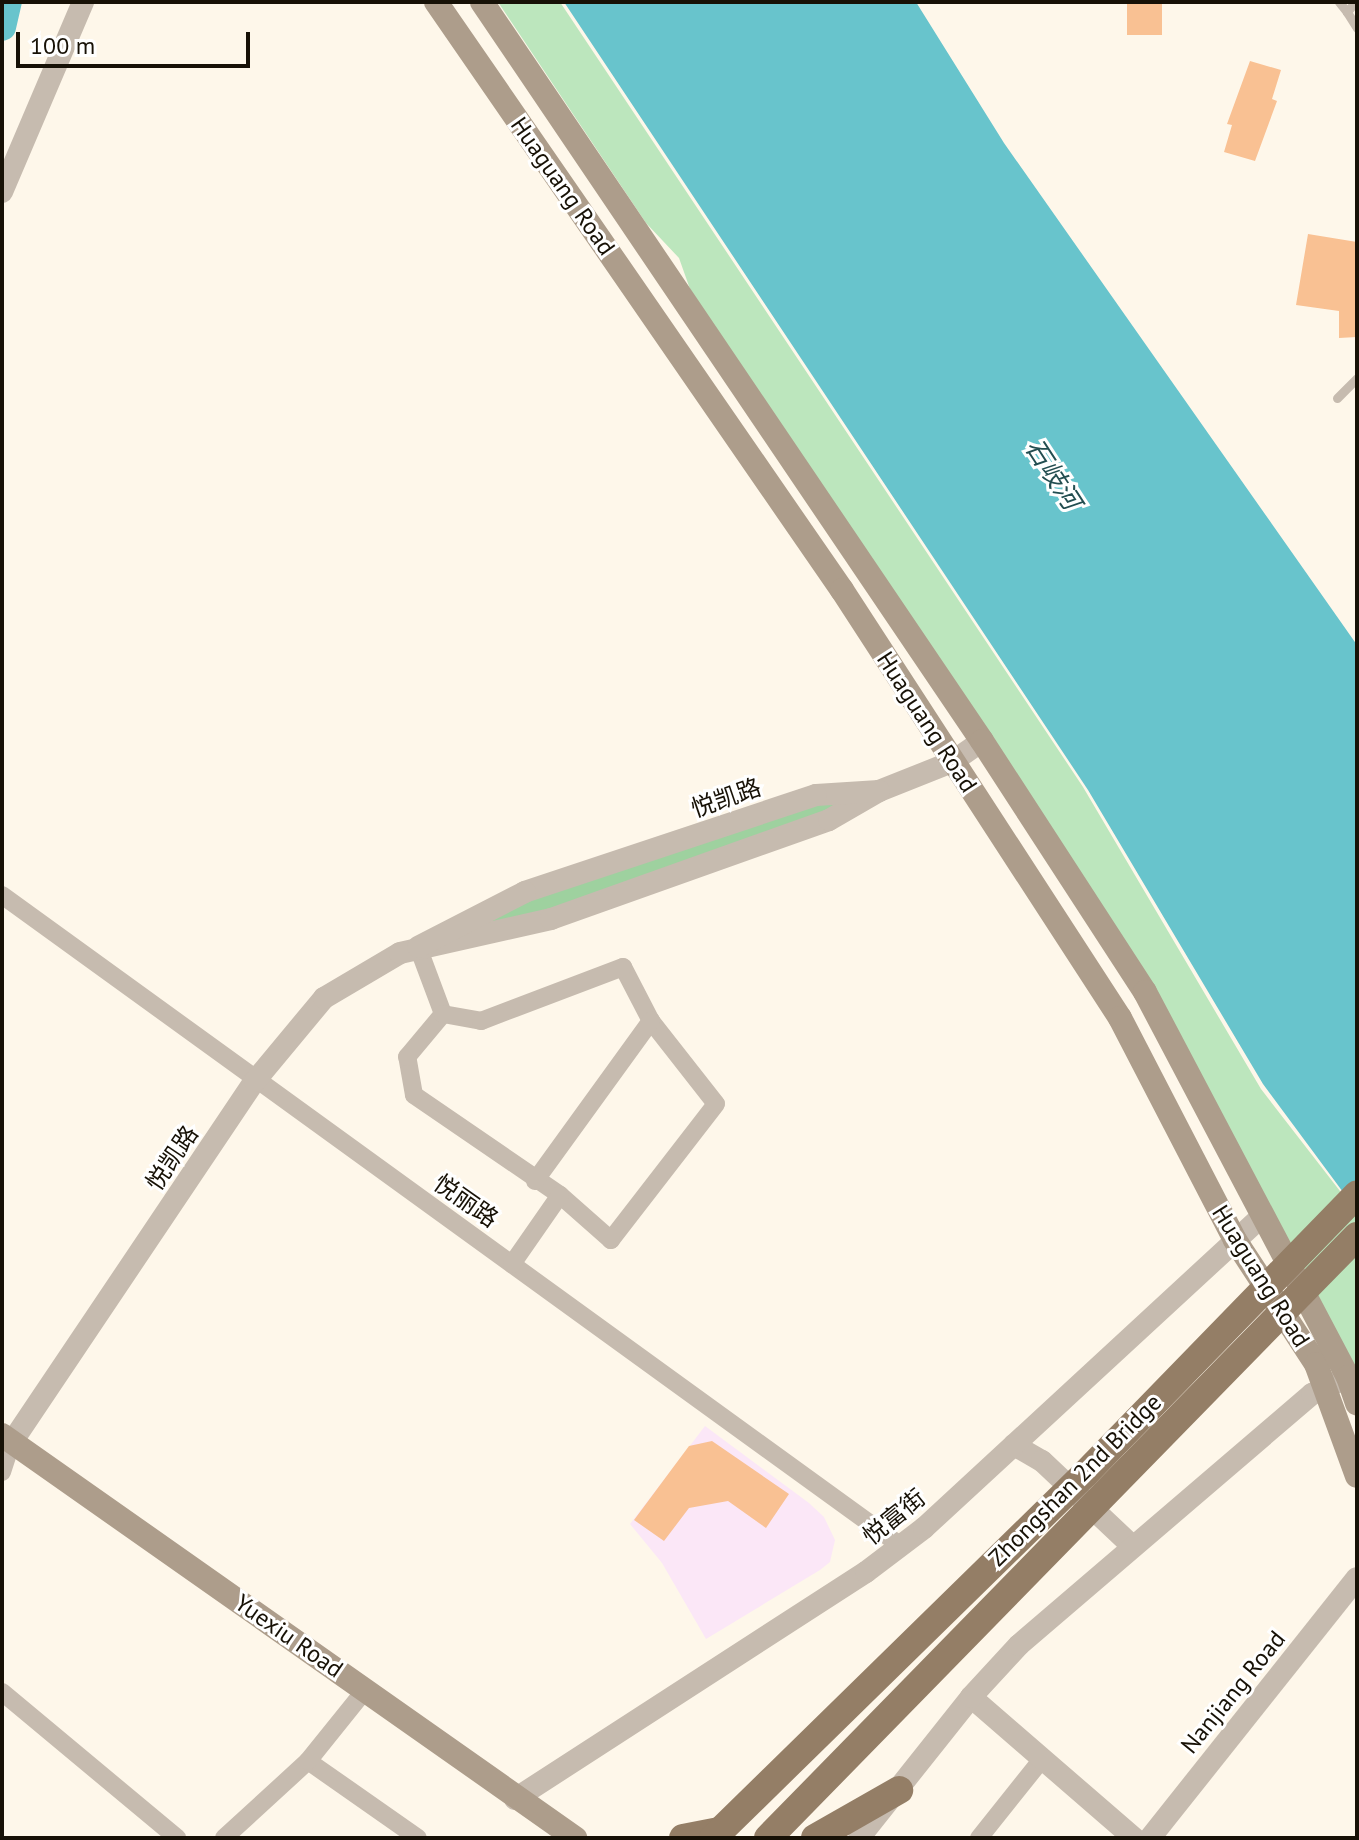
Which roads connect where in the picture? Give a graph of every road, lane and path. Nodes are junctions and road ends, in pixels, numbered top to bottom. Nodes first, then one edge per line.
1 (83, 2) edge
2 (436, 2) edge
3 (482, 2) edge
4 (1339, 2) edge
5 (1355, 2) edge
6 (1347, 12) junction
7 (1357, 28) edge
8 (2, 192) edge
9 (1357, 378) edge
10 (1337, 398) dead end
11 (982, 741) junction
12 (952, 762) junction
13 (879, 791) junction
14 (2, 895) edge
15 (418, 947) junction
16 (443, 1014) junction
17 (651, 1021) junction
18 (255, 1081) junction
19 (535, 1181) junction
20 (1357, 1194) edge
21 (560, 1195) junction
22 (1260, 1218) junction
23 (1357, 1236) edge
24 (1235, 1240) junction
25 (512, 1264) junction
26 (1337, 1381) junction
27 (1357, 1403) edge
28 (7, 1439) edge
29 (1014, 1445) junction
30 (2, 1472) edge
31 (1357, 1476) edge
32 (1131, 1545) junction
33 (901, 1546) junction
34 (1357, 1578) edge
35 (365, 1690) junction
36 (2, 1692) edge
37 (971, 1697) junction
38 (1042, 1759) junction
39 (308, 1761) junction
40 (899, 1790) junction
41 (812, 1791) junction
42 (515, 1799) junction
43 (716, 1835) edge
44 (177, 1838) edge
45 (224, 1838) edge
46 (418, 1838) edge
47 (575, 1838) edge
48 (683, 1838) edge
49 (768, 1838) edge
50 (790, 1838) edge
51 (815, 1838) edge
52 (859, 1838) edge
53 (979, 1838) edge
54 (1134, 1838) edge
55 (1150, 1838) edge

1 - 8 street
2 - 12 main road, Huaguang Road
3 - 11 main road, Huaguang Road
4 - 6 lane
5 - 6 lane
6 - 7 lane
9 - 10 lane
11 - 12 street, 悦凯路
11 - 22 main road, Huaguang Road
12 - 13 street, 悦凯路
12 - 24 main road, Huaguang Road
13 - 15 street, 悦凯路
13 - 15 street, 悦凯路
14 - 18 street, 悦丽路
15 - 16 street
15 - 18 street, 悦凯路
16 - 17 street
16 - 19 street
17 - 19 street
17 - 21 street
18 - 25 street, 悦丽路
18 - 28 street, 悦凯路
19 - 21 street
20 - 43 highway, Zhongshan 2nd Bridge
21 - 25 street
22 - 24 street, 悦富街
22 - 26 main road, Huaguang Road
23 - 41 highway, Zhongshan 2nd Bridge
24 - 26 main road, Huaguang Road
24 - 29 street, 悦富街
25 - 33 street, 悦丽路
26 - 27 main road, Huaguang Road
26 - 31 main road, Huaguang Road
26 - 32 street
28 - 30 street
28 - 35 main road, Yuexiu Road
29 - 32 street
29 - 33 street, 悦富街
32 - 37 street
33 - 42 street, 悦富街
34 - 55 street, Nanjiang Road
35 - 39 street
35 - 42 main road, Yuexiu Road
36 - 44 street
37 - 38 street
37 - 40 street
38 - 53 street
38 - 54 street
39 - 45 street
39 - 46 street
40 - 51 highway
40 - 52 street
41 - 49 highway, Zhongshan 2nd Bridge
41 - 50 highway
42 - 47 main road, Yuexiu Road
43 - 48 highway

